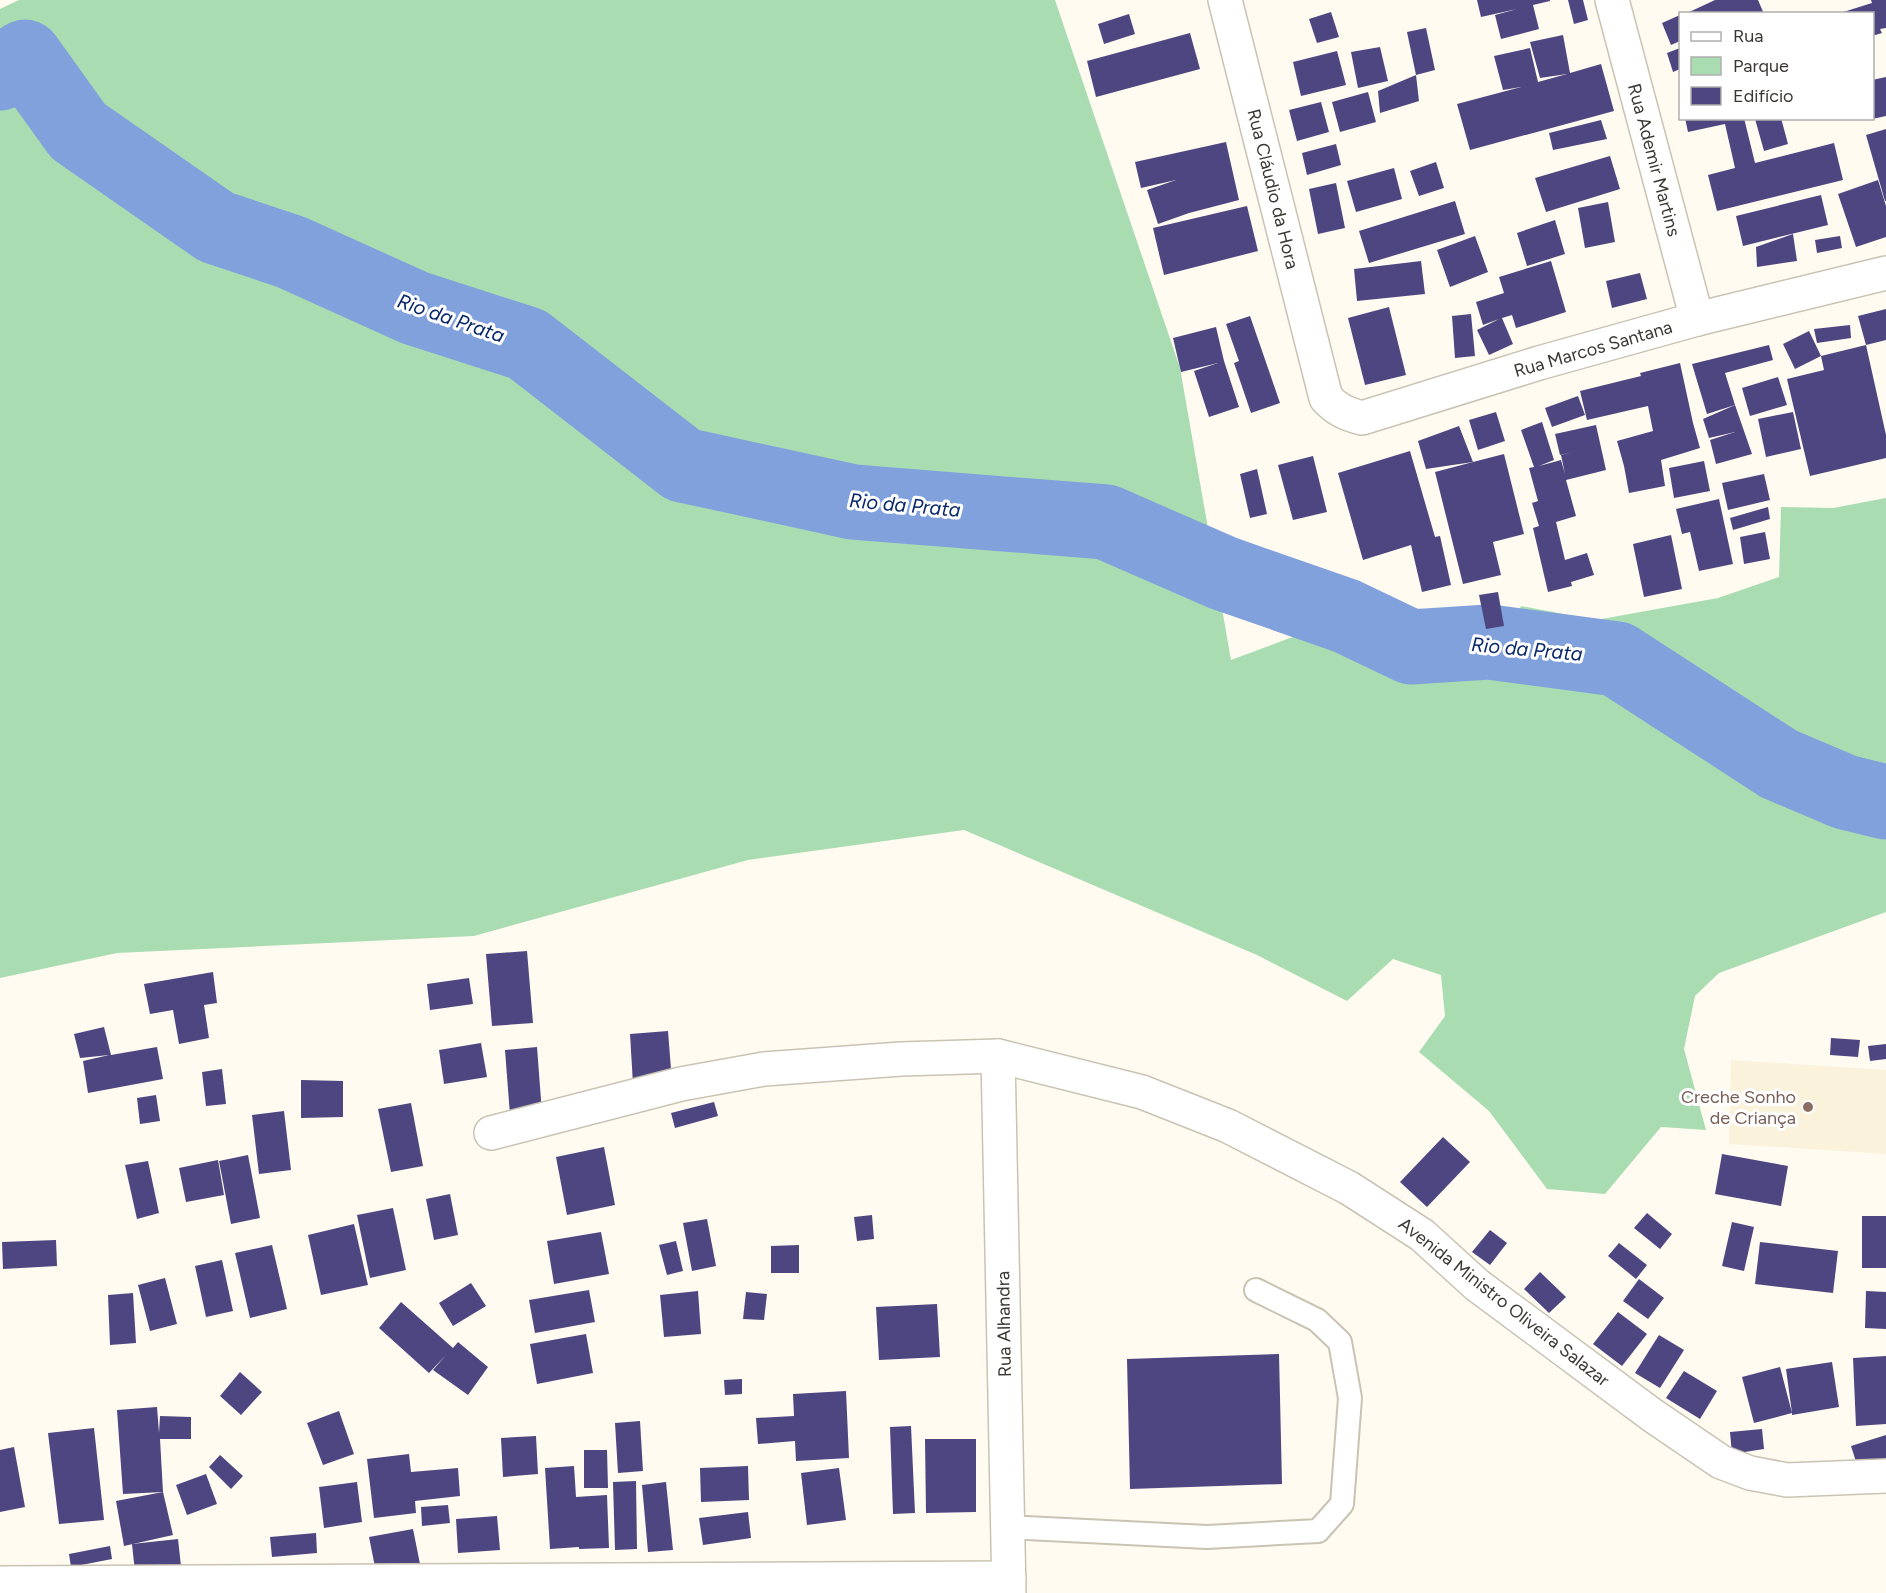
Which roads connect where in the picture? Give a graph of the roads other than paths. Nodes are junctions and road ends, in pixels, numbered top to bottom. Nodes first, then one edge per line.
1 (1225, 0) edge
2 (1612, 0) edge
3 (1886, 273) edge
4 (1697, 320) junction
5 (1321, 378) joint
6 (998, 1056) junction
7 (491, 1133) dead end
8 (1256, 1290) dead end
9 (1886, 1476) edge
10 (1008, 1527) junction
11 (0, 1583) edge
12 (1009, 1585) edge

1 - 5 street, Rua Cláudio da Hora
2 - 4 street, Rua Ademir Martins
3 - 4 street, Rua Marcos Santana
4 - 5 street, Rua Marcos Santana
6 - 7 street, Avenida Ministro Oliveira Salazar
6 - 9 street, Avenida Ministro Oliveira Salazar
6 - 10 street, Rua Alhandra
8 - 10 lane
10 - 12 street, Rua Alhandra
11 - 12 street

